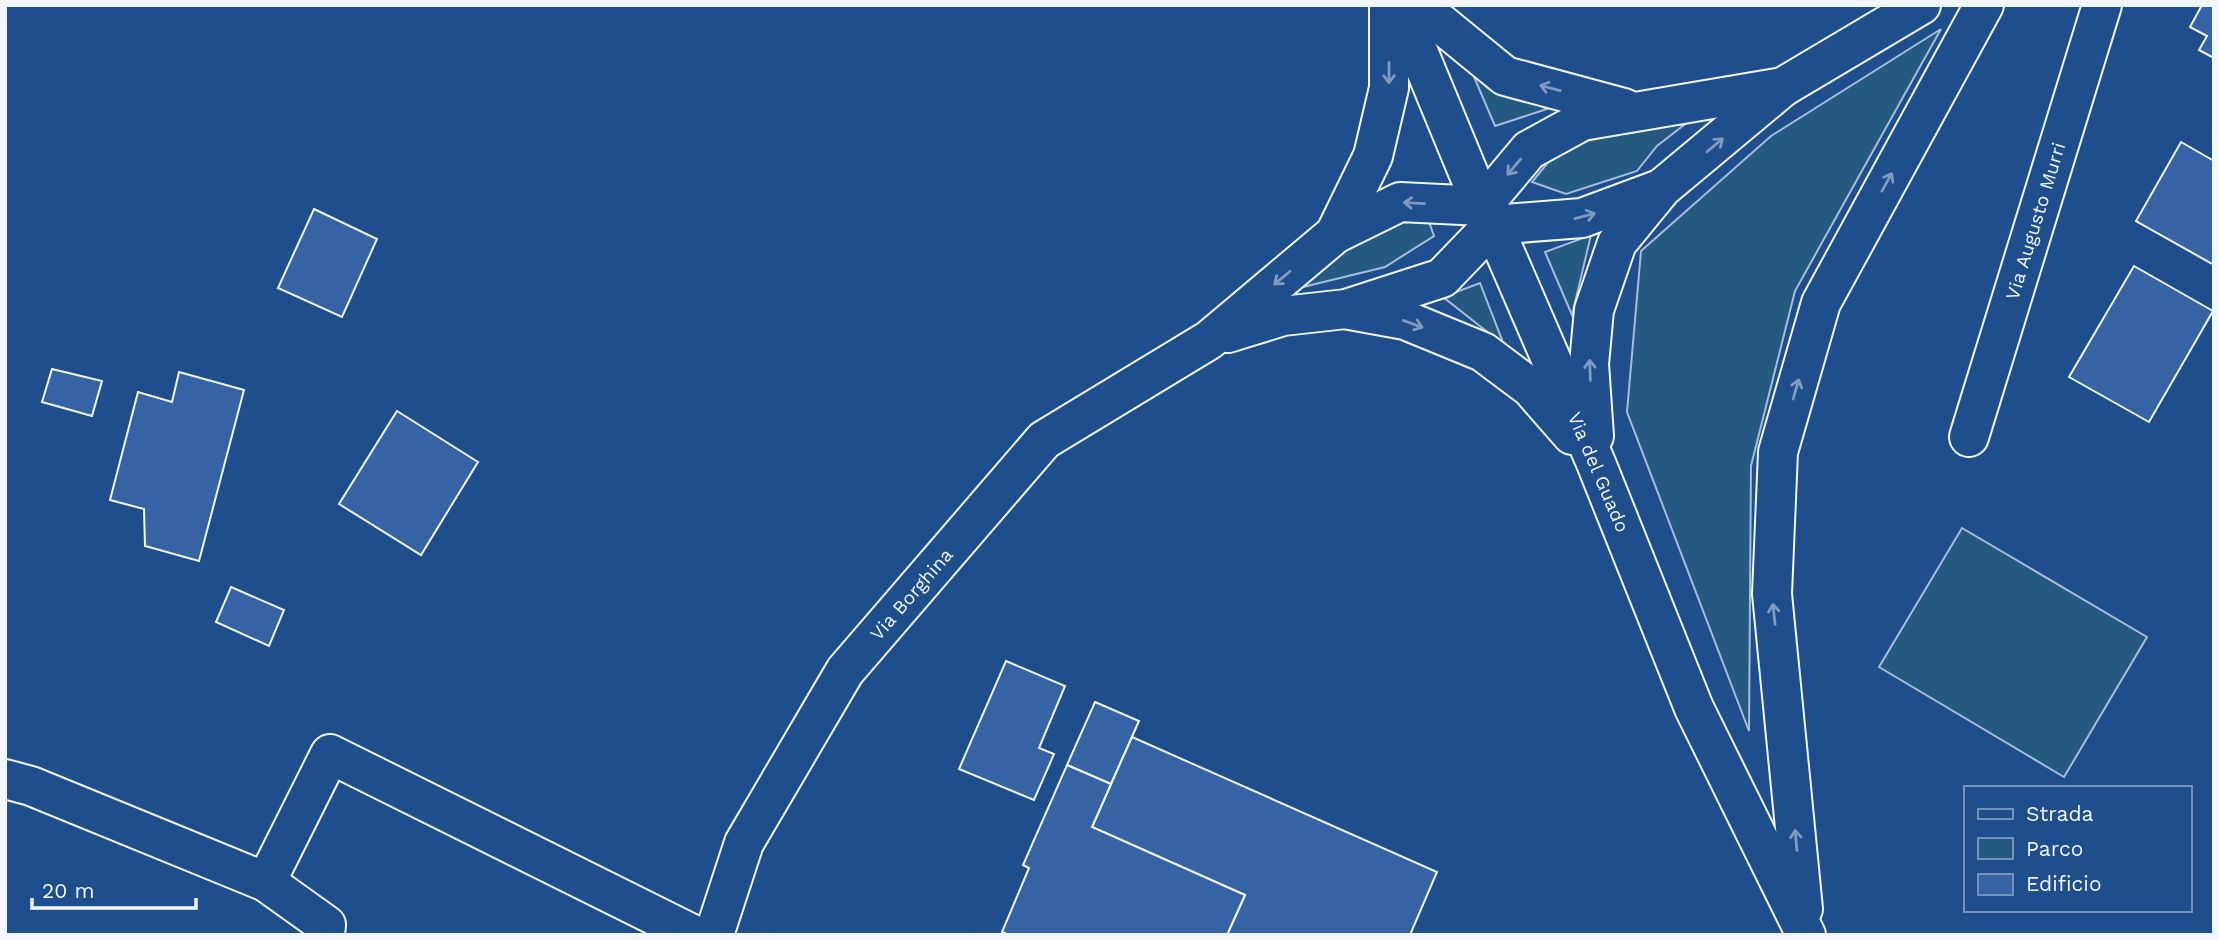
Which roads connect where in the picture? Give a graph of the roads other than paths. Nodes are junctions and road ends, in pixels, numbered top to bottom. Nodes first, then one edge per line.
1 (1390, 5) edge
2 (1399, 5) edge
3 (1418, 5) edge
4 (1921, 5) edge
5 (1984, 5) edge
6 (2102, 5) edge
7 (1783, 87) junction
8 (1640, 112) junction
9 (1662, 188) junction
10 (1487, 215) junction
11 (1335, 234) junction
12 (1346, 310) junction
13 (1209, 340) junction
14 (1969, 437) dead end
15 (1596, 463) junction
16 (5, 779) edge
17 (266, 882) junction
18 (1806, 934) edge
19 (326, 935) edge
20 (694, 935) edge
21 (714, 935) edge

1 -> 11 street, Via Borghina
2 - 10 street, Via del Guado
8 -> 3 street
4 - 7 street
18 -> 5 street
6 - 14 street, Via Augusto Murri
7 - 8 street
9 -> 7 street
8 -> 10 street
10 -> 9 street
15 -> 9 street
10 -> 11 street, Via Borghina
10 - 12 street, Via Borghina
10 - 15 street, Via del Guado
11 -> 13 street, Via Borghina
12 - 13 street, Via Borghina
12 -> 15 street
13 - 21 street, Via Borghina
15 - 18 street, Via del Guado
16 - 17 street
17 - 19 street
17 - 20 street

